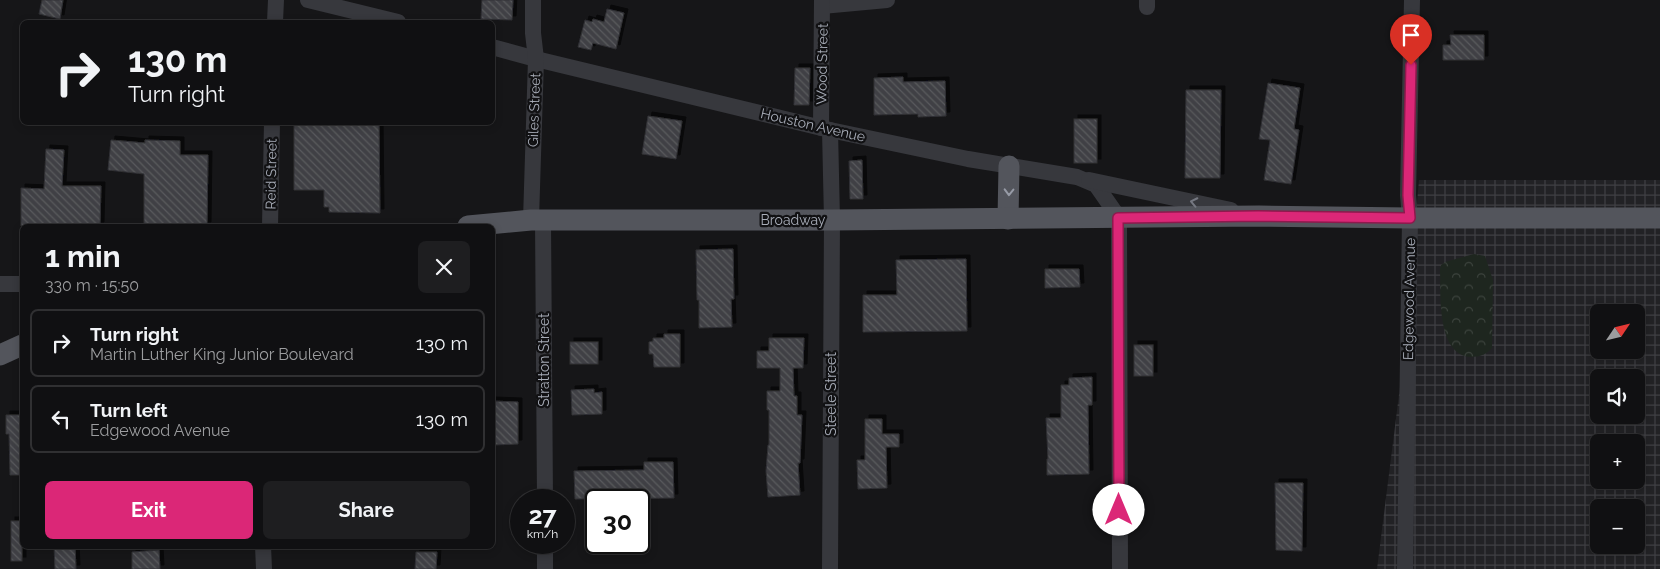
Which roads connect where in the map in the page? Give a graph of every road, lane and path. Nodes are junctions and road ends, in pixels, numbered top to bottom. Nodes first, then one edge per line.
1 (276, 0) edge
2 (308, 0) edge
3 (533, 0) edge
4 (887, 0) edge
5 (1412, 0) edge
6 (822, 3) edge
7 (275, 20) edge
8 (390, 20) edge
9 (495, 48) edge
10 (536, 59) junction
11 (272, 125) edge
12 (826, 129) junction
13 (1009, 166) junction
14 (1077, 177) junction
15 (1258, 216) junction
16 (1008, 218) junction
17 (1118, 218) junction
18 (1410, 218) junction
19 (1660, 218) edge
20 (537, 220) junction
21 (832, 220) junction
22 (270, 224) edge
23 (491, 224) edge
24 (0, 284) edge
25 (20, 284) edge
26 (20, 346) edge
27 (0, 355) edge
28 (545, 489) edge
29 (263, 549) edge
30 (545, 554) edge
31 (264, 569) edge
32 (545, 569) edge
33 (830, 569) edge
34 (1120, 569) edge
35 (1405, 569) edge

1 - 7 street
2 - 8 street
3 - 10 street, Giles Street
4 - 6 street
5 - 18 street, Edgewood Avenue
6 - 12 street, Wood Street
9 - 10 street, Houston Avenue
10 - 12 street, Houston Avenue
10 - 20 street, Giles Street
11 - 22 street, Reid Street
12 - 13 street, Houston Avenue
12 - 21 street, Wood Street
13 - 14 street, Houston Avenue
13 -> 16 main road
15 -> 14 street
14 - 17 street, Houston Avenue
15 - 17 main road, Broadway
15 - 18 main road, Broadway
16 - 17 main road, Broadway
16 - 21 main road, Broadway
17 - 34 street
18 - 19 main road, Broadway
18 - 35 street, Edgewood Avenue
20 - 21 main road, Broadway
20 - 23 main road, Broadway
20 - 28 street, Stratton Street
21 - 33 street, Steele Street
24 - 25 street
26 - 27 main road
29 - 31 street
30 - 32 street

